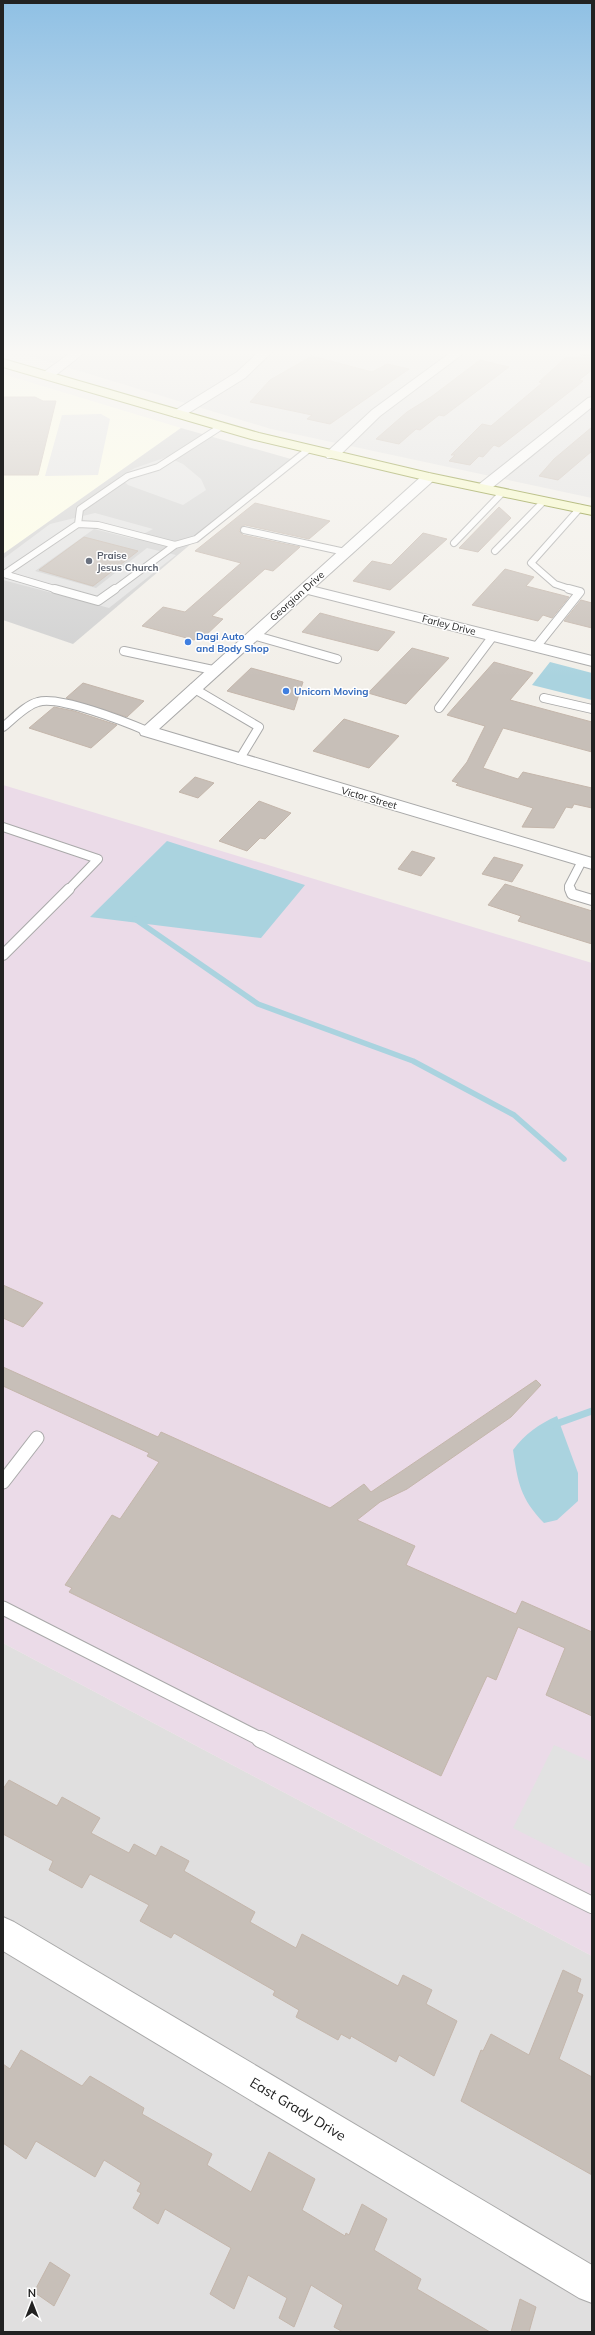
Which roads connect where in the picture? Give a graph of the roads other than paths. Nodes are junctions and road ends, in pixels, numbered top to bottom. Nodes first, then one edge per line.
1 (171, 459) edge
2 (296, 459) edge
3 (349, 459) edge
4 (519, 459) edge
5 (429, 477) junction
6 (483, 488) junction
7 (503, 492) junction
8 (544, 501) junction
9 (586, 510) edge
10 (78, 524) junction
11 (244, 530) dead end
12 (454, 543) dead end
13 (175, 545) junction
14 (495, 551) dead end
15 (345, 552) junction
16 (305, 590) junction
17 (253, 635) junction
18 (493, 636) junction
19 (536, 647) junction
20 (124, 651) dead end
21 (337, 659) dead end
22 (592, 661) edge
23 (213, 670) junction
24 (193, 688) junction
25 (544, 698) dead end
26 (439, 708) dead end
27 (592, 709) edge
28 (3, 727) edge
29 (148, 731) junction
30 (239, 760) junction
31 (3, 827) edge
32 (587, 862) edge
33 (592, 900) edge
34 (3, 955) edge
35 (37, 1438) dead end
36 (3, 1482) edge
37 (3, 1608) edge
38 (592, 1905) edge
39 (3, 1933) edge
40 (592, 2286) edge

1 - 10 lane
2 - 13 lane
3 - 5 main road
4 - 6 street
5 - 6 main road
5 - 15 street, Georgian Drive
6 - 7 main road
7 - 8 main road
7 - 12 lane
8 - 9 main road
8 - 14 lane
9 - 19 lane
10 - 13 lane
10 - 13 lane
11 - 15 lane
15 - 16 street, Georgian Drive
16 - 17 street, Georgian Drive
16 - 18 street, Farley Drive
17 - 21 lane
17 - 23 street, Georgian Drive
18 - 19 street, Farley Drive
18 - 26 lane
19 - 22 street, Farley Drive
20 - 23 lane
23 - 24 street, Georgian Drive
24 - 29 street, Georgian Drive
24 - 30 lane
25 - 27 lane
28 - 29 lane
29 - 30 street, Victor Street
30 - 32 street, Victor Street
31 - 34 lane
32 - 33 lane
35 - 36 lane
37 - 38 lane
39 - 40 street, East Grady Drive

